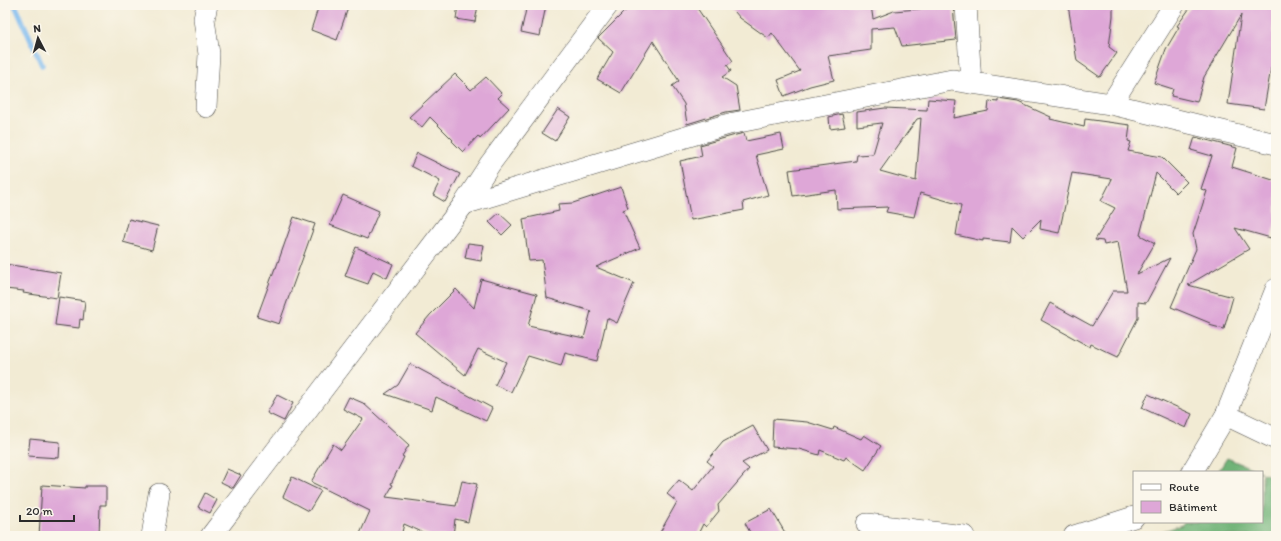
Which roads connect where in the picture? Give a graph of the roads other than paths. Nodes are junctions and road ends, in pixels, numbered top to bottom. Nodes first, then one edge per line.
1 (207, 5) edge
2 (608, 5) edge
3 (966, 5) edge
4 (1174, 5) edge
5 (971, 83) junction
6 (1111, 104) junction
7 (206, 108) dead end
8 (1276, 144) edge
9 (464, 204) junction
10 (1276, 289) edge
11 (1226, 415) junction
12 (1276, 439) edge
13 (1193, 471) edge
14 (159, 494) dead end
15 (1133, 516) edge
16 (867, 524) dead end
17 (915, 533) edge
18 (152, 536) edge
19 (211, 536) edge
20 (964, 536) edge
21 (1074, 536) edge

1 - 7 street
2 - 9 street
3 - 5 street
4 - 6 street
5 - 6 street
5 - 9 street
6 - 8 street
9 - 19 street
10 - 11 street
11 - 12 street
11 - 13 street
14 - 18 street
15 - 21 street
16 - 17 street
17 - 20 street

